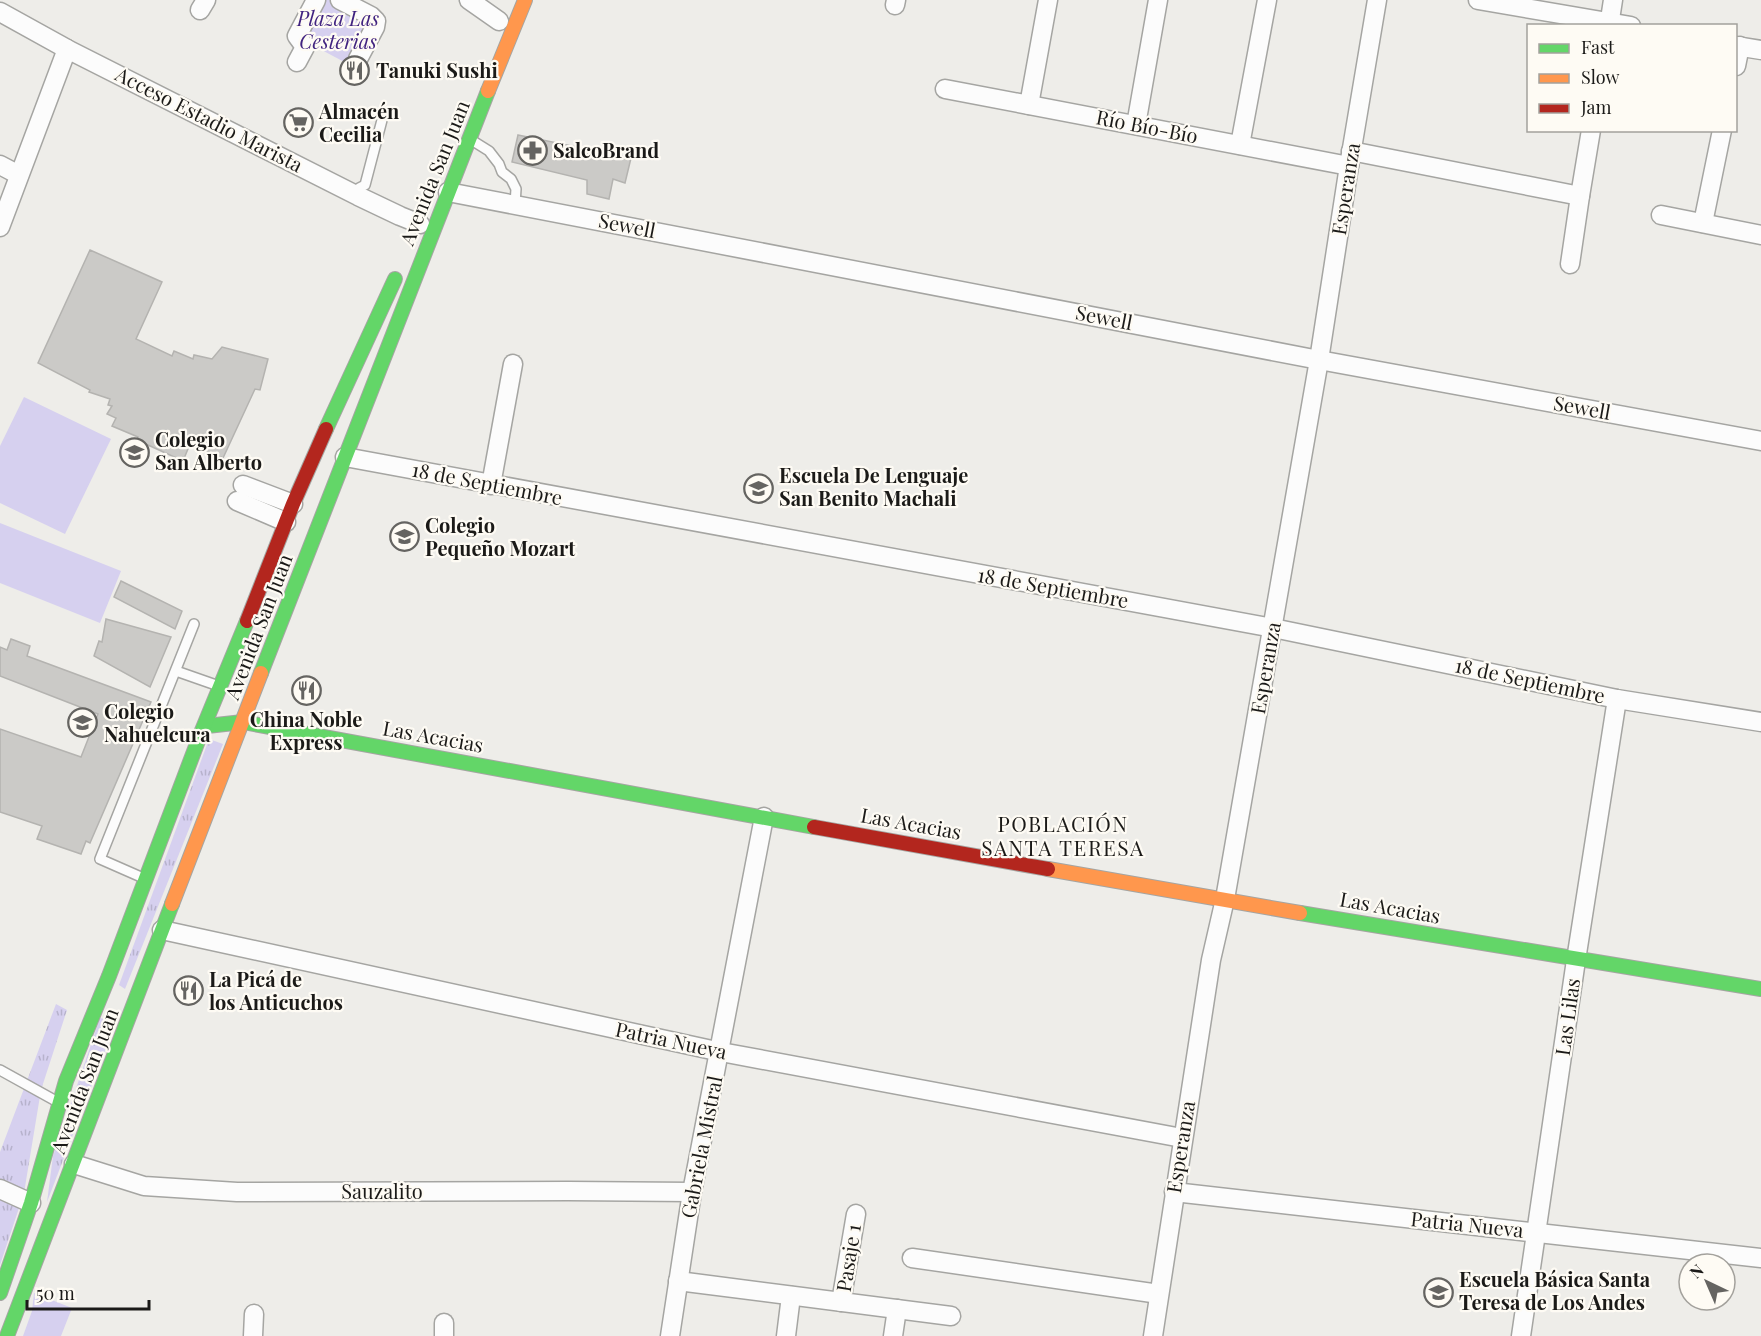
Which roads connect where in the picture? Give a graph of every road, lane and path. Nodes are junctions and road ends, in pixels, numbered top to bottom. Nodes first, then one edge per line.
1 (316, 0) edge
2 (340, 0) edge
3 (469, 0) edge
4 (525, 0) edge
5 (1048, 0) edge
6 (1158, 0) edge
7 (1267, 0) edge
8 (1377, 0) edge
9 (1478, 0) edge
10 (1613, 0) edge
11 (0, 12) edge
12 (499, 21) dead end
13 (1609, 23) edge
14 (1738, 46) edge
15 (67, 49) junction
16 (1761, 50) edge
17 (358, 59) dead end
18 (297, 62) dead end
19 (945, 89) dead end
20 (1029, 105) junction
21 (382, 120) dead end
22 (1136, 125) junction
23 (1591, 132) edge
24 (1722, 132) edge
25 (470, 138) junction
26 (1240, 145) junction
27 (1350, 158) junction
28 (0, 165) edge
29 (20, 175) junction
30 (448, 192) junction
31 (1580, 195) junction
32 (358, 196) junction
33 (515, 204) junction
34 (1661, 215) dead end
35 (419, 224) dead end
36 (1703, 224) junction
37 (0, 227) edge
38 (1761, 235) edge
39 (403, 262) dead end
40 (1570, 264) dead end
41 (1319, 360) junction
42 (513, 364) dead end
43 (347, 380) junction
44 (370, 392) junction
45 (1761, 441) edge
46 (345, 457) junction
47 (491, 485) junction
48 (293, 504) junction
49 (286, 522) junction
50 (194, 624) dead end
51 (1273, 628) junction
52 (176, 671) junction
53 (221, 687) junction
54 (1617, 699) junction
55 (243, 722) junction
56 (1761, 722) edge
57 (201, 733) junction
58 (764, 817) junction
59 (146, 879) junction
60 (1225, 899) junction
61 (162, 930) junction
62 (1576, 960) junction
63 (145, 974) junction
64 (110, 976) junction
65 (1761, 989) edge
66 (721, 1052) junction
67 (0, 1070) edge
68 (59, 1102) junction
69 (1182, 1138) junction
70 (74, 1164) junction
71 (0, 1189) edge
72 (693, 1192) junction
73 (1174, 1192) junction
74 (31, 1203) junction
75 (856, 1214) dead end
76 (1536, 1233) junction
77 (912, 1258) dead end
78 (1761, 1258) edge
79 (678, 1281) junction
80 (0, 1293) edge
81 (1159, 1294) junction
82 (791, 1296) junction
83 (842, 1302) junction
84 (897, 1309) junction
85 (254, 1314) dead end
86 (951, 1316) dead end
87 (7, 1336) edge
88 (253, 1336) edge
89 (670, 1336) edge
90 (786, 1336) edge
91 (893, 1336) edge
92 (1153, 1336) edge
93 (1159, 1336) edge
94 (1521, 1336) edge

1 - 18 street
2 - 17 street
3 - 12 street
4 - 25 main road, Avenida San Juan
5 - 20 street
6 - 22 street
7 - 26 street
8 - 27 street, Esperanza
9 - 13 street
10 - 13 street
11 - 15 street, Acceso Estadio Marista
14 - 16 street
15 - 29 street
15 - 32 street, Acceso Estadio Marista
19 - 20 street, Río Bío-Bío
20 - 22 street, Río Bío-Bío
21 - 32 lane
22 - 26 street, Río Bío-Bío
23 - 31 street
24 - 36 street
25 - 30 main road, Avenida San Juan
25 - 33 lane
26 - 27 street, Río Bío-Bío
27 - 31 street, Río Bío-Bío
27 - 41 street, Esperanza
28 - 29 street
29 - 37 street
30 - 33 street, Sewell
30 - 44 main road, Avenida San Juan
31 - 40 street
32 - 35 street, Acceso Estadio Marista
33 - 41 street, Sewell
34 - 36 street
36 - 38 street
39 - 43 main road, Avenida San Juan
41 - 45 street, Sewell
41 - 51 street, Esperanza
42 - 47 street
43 - 44 main road
43 - 48 main road, Avenida San Juan
44 - 46 main road, Avenida San Juan
46 - 47 street, 18 de Septiembre
46 - 55 main road, Avenida San Juan
47 - 51 street, 18 de Septiembre
48 - 49 main road, Avenida San Juan
48 - 49 street
49 - 53 main road, Avenida San Juan
50 - 52 lane
51 - 54 street, 18 de Septiembre
51 - 60 street, Esperanza
52 - 53 lane
52 - 59 lane
53 - 57 main road, Avenida San Juan
54 - 56 street, 18 de Septiembre
54 - 62 street, Las Lilas
55 - 57 main road, Las Acacias
55 - 58 main road, Las Acacias
55 - 61 main road, Avenida San Juan
57 - 59 main road, Avenida San Juan
58 - 60 main road, Las Acacias
58 - 66 street, Gabriela Mistral
59 - 64 main road, Avenida San Juan
60 - 62 main road, Las Acacias
60 - 69 street, Esperanza
61 - 63 main road, Avenida San Juan
61 - 66 street, Patria Nueva
62 - 65 main road, Las Acacias
62 - 76 street, Las Lilas
63 - 64 main road
63 - 70 main road, Avenida San Juan
64 - 68 main road, Avenida San Juan
66 - 69 street, Patria Nueva
66 - 72 street, Gabriela Mistral
67 - 68 lane
68 - 74 main road, Avenida San Juan
69 - 73 street, Esperanza
70 - 72 street, Sauzalito
70 - 87 main road, Avenida San Juan
71 - 74 street
72 - 79 street, Gabriela Mistral
73 - 76 street, Patria Nueva
73 - 81 street, Esperanza
74 - 80 main road, Avenida San Juan
75 - 83 street, Pasaje 1
76 - 78 street, Patria Nueva
76 - 94 street, Las Lilas
77 - 81 street
79 - 82 street
79 - 89 street, Gabriela Mistral
81 - 92 street, Esperanza
82 - 83 street
82 - 90 street
83 - 84 street
84 - 86 street
84 - 91 street
85 - 88 street
92 - 93 street

